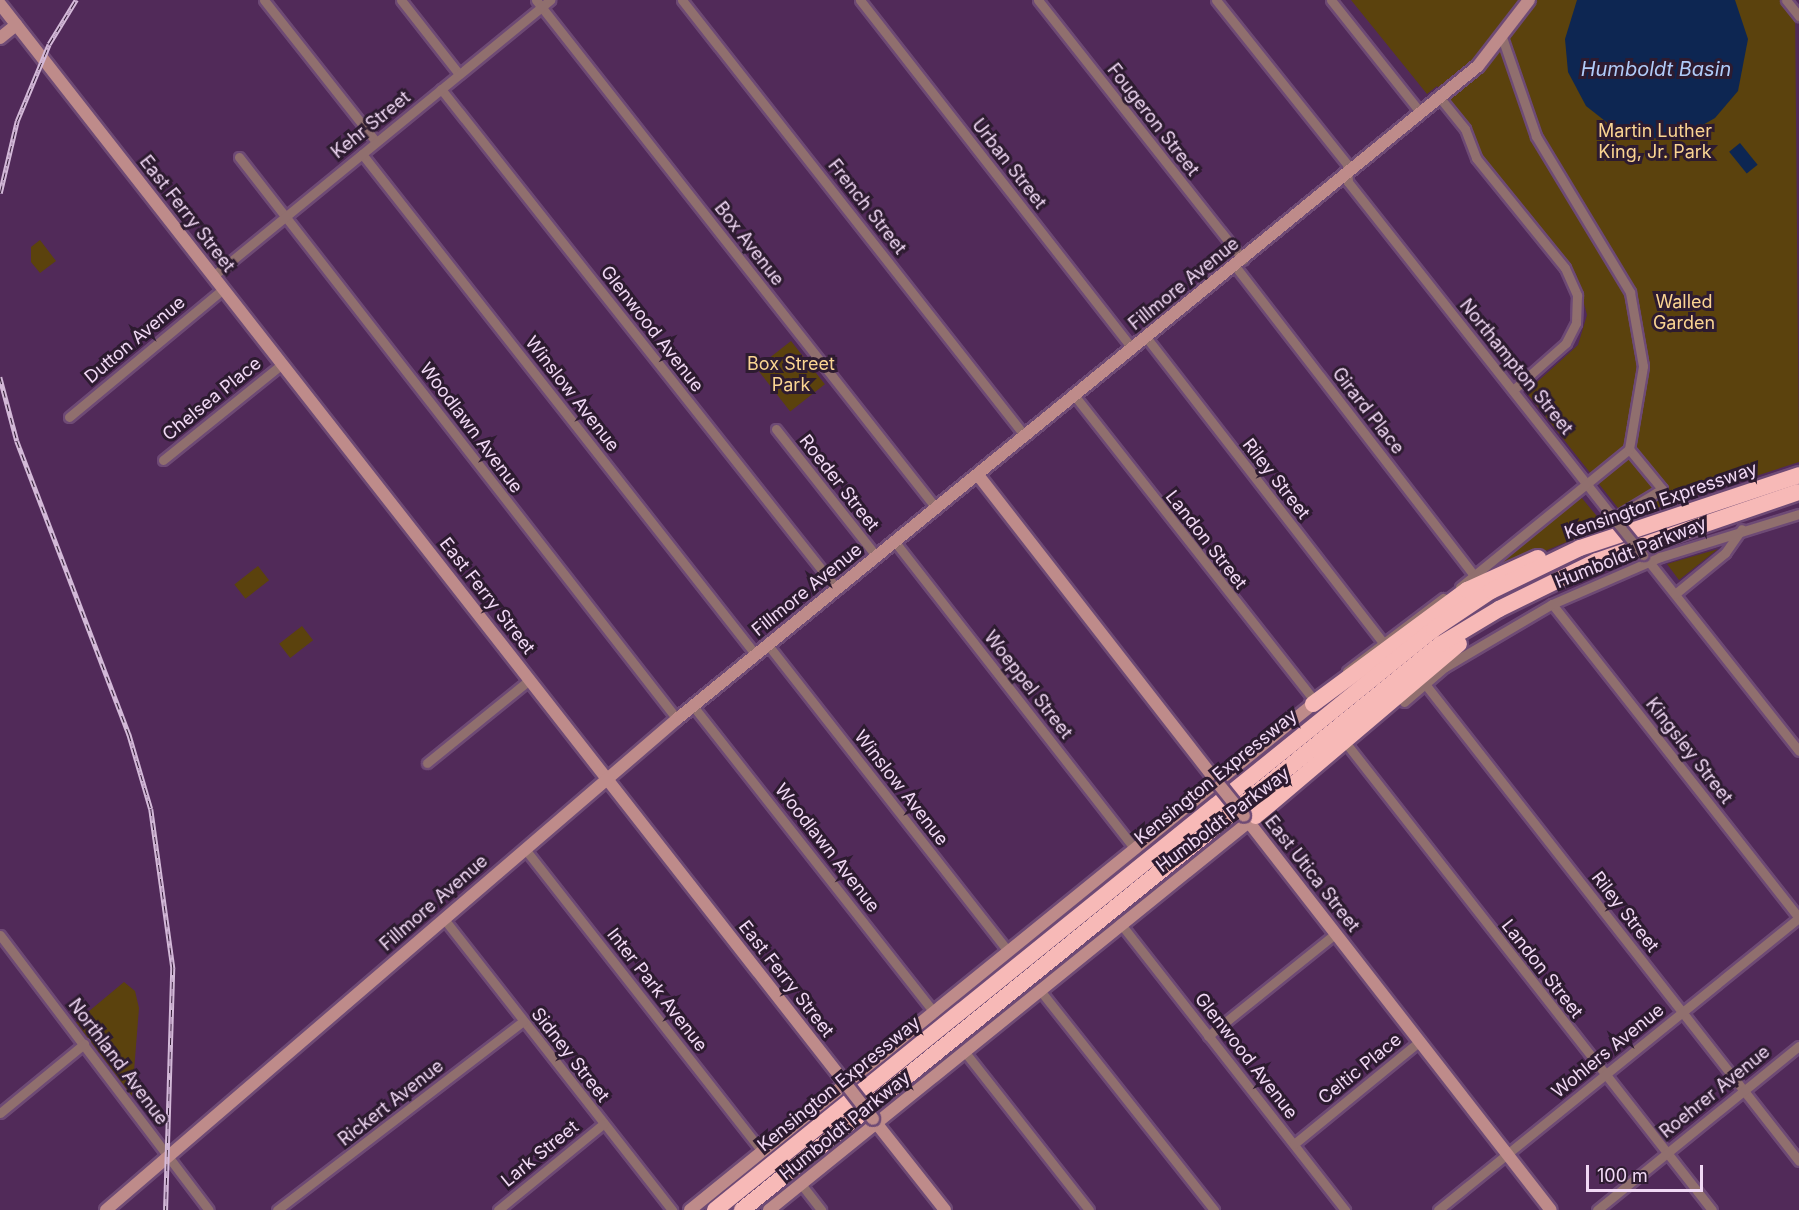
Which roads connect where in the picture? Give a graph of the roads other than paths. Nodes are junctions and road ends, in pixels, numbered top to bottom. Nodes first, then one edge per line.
1 (264, 0) edge
2 (401, 0) edge
3 (550, 0) edge
4 (682, 0) edge
5 (860, 0) edge
6 (1216, 0) edge
7 (1331, 0) edge
8 (1529, 0) edge
9 (1786, 0) edge
10 (1044, 2) edge
11 (539, 3) edge
12 (0, 4) edge
13 (1799, 16) edge
14 (16, 25) junction
15 (0, 38) edge
16 (1503, 40) junction
17 (459, 74) junction
18 (441, 89) junction
19 (1440, 98) junction
20 (1421, 113) junction
21 (376, 142) junction
22 (362, 154) junction
23 (239, 157) dead end
24 (1347, 174) junction
25 (286, 216) junction
26 (1239, 263) junction
27 (213, 276) junction
28 (223, 289) junction
29 (1146, 337) junction
30 (1132, 348) junction
31 (282, 364) junction
32 (1513, 390) junction
33 (1074, 395) junction
34 (69, 417) dead end
35 (776, 429) dead end
36 (1025, 436) junction
37 (1629, 448) junction
38 (163, 460) dead end
39 (978, 475) junction
40 (1799, 475) edge
41 (1586, 482) junction
42 (1799, 492) edge
43 (936, 508) junction
44 (1799, 514) edge
45 (1616, 521) junction
46 (1742, 529) junction
47 (895, 542) junction
48 (1580, 548) junction
49 (877, 557) junction
50 (1646, 558) junction
51 (1475, 576) junction
52 (837, 589) junction
53 (1675, 594) junction
54 (1552, 604) junction
55 (1499, 609) junction
56 (1381, 640) junction
57 (768, 645) junction
58 (756, 655) junction
59 (530, 680) junction
60 (1425, 684) junction
61 (1313, 704) junction
62 (693, 706) junction
63 (677, 719) junction
64 (1349, 747) junction
65 (1799, 751) edge
66 (427, 763) dead end
67 (607, 779) junction
68 (1218, 784) junction
69 (1249, 818) junction
70 (525, 849) junction
71 (1135, 849) junction
72 (1799, 918) edge
73 (444, 919) junction
74 (1120, 923) junction
75 (1336, 933) junction
76 (0, 934) edge
77 (1008, 951) junction
78 (1039, 989) junction
79 (934, 1012) junction
80 (1682, 1012) junction
81 (523, 1021) junction
82 (1208, 1036) junction
83 (1420, 1041) junction
84 (84, 1044) junction
85 (1799, 1046) edge
86 (964, 1051) junction
87 (1604, 1074) junction
88 (847, 1086) junction
89 (1744, 1090) junction
90 (0, 1113) edge
91 (875, 1121) junction
92 (603, 1124) junction
93 (1293, 1144) junction
94 (762, 1151) junction
95 (1667, 1153) junction
96 (1506, 1154) junction
97 (168, 1156) junction
98 (1799, 1161) edge
99 (801, 1185) junction
100 (106, 1210) edge
101 (209, 1210) edge
102 (278, 1210) edge
103 (498, 1210) edge
104 (672, 1210) edge
105 (690, 1210) edge
106 (715, 1210) edge
107 (742, 1210) edge
108 (770, 1210) edge
109 (821, 1210) edge
110 (945, 1210) edge
111 (1089, 1210) edge
112 (1214, 1210) edge
113 (1345, 1210) edge
114 (1438, 1210) edge
115 (1551, 1210) edge
116 (1597, 1210) edge
117 (1712, 1210) edge

1 - 21 street
2 - 17 street
3 - 11 street, Kehr Street
4 - 36 street, French Street
5 - 30 street, Urban Street
6 - 24 street, Northampton Street
7 - 20 street
8 - 16 street, Fillmore Avenue
9 - 13 street
10 - 26 street, Fougeron Street
11 - 17 street, Kehr Street
11 - 43 street, Box Avenue
12 - 14 street, East Ferry Street
14 - 15 street
14 - 27 street, East Ferry Street
16 - 19 street, Fillmore Avenue
16 - 37 street
17 - 18 street, Kehr Street
18 - 21 street, Kehr Street
18 - 52 street, Glenwood Avenue
19 - 20 street, Fillmore Avenue
19 - 32 street
20 - 24 street, Fillmore Avenue
21 - 22 street, Kehr Street
22 - 25 street, Kehr Street
22 - 58 street, Winslow Avenue
23 - 25 street, Woodlawn Avenue
24 - 26 street, Fillmore Avenue
24 - 32 street, Northampton Street
25 - 27 street, Kehr Street
25 - 63 street, Woodlawn Avenue
26 - 29 street, Fillmore Avenue
26 - 51 street, Girard Place
27 - 28 street, East Ferry Street
28 - 31 street, East Ferry Street
28 - 34 street, Dutton Avenue
29 - 30 street, Fillmore Avenue
29 - 56 street, Riley Street
30 - 33 street, Fillmore Avenue
31 - 38 street, Chelsea Place
31 - 59 street, East Ferry Street
32 - 41 street, Northampton Street
33 - 36 street, Fillmore Avenue
33 - 61 street, Landon Street
35 - 49 street, Roeder Street
36 - 39 street, Fillmore Avenue
37 - 41 street, Humboldt Parkway
37 - 45 street
39 - 43 street, Fillmore Avenue
39 - 68 street, East Utica Street
40 - 48 highway, Kensington Expressway
41 - 45 street, Northampton Street
41 - 51 street, Humboldt Parkway
42 - 55 highway, Kensington Expressway
43 - 47 street, Fillmore Avenue
44 - 46 street, Humboldt Parkway
45 - 50 street, Northampton Street, bridge
46 - 50 street, Humboldt Parkway
46 - 53 street
47 - 49 street, Fillmore Avenue
47 - 71 street, Woeppel Street
48 - 61 highway
48 - 106 highway, Kensington Expressway
49 - 52 street, Fillmore Avenue
50 - 53 street, Northampton Street
50 - 54 street, Humboldt Parkway
51 - 56 street, Humboldt Parkway
52 - 57 street, Fillmore Avenue
53 - 65 street, Northampton Street
54 - 60 street, Humboldt Parkway
54 - 72 street, Kingsley Street
55 - 69 highway
55 - 107 highway, Kensington Expressway
56 - 61 street, Humboldt Parkway
57 - 58 street, Fillmore Avenue
57 - 77 street, Winslow Avenue
58 - 62 street, Fillmore Avenue
59 - 66 street
59 - 67 street, East Ferry Street
60 - 64 street, Humboldt Parkway
60 - 80 street, Riley Street
61 - 68 street, Humboldt Parkway
62 - 63 street, Fillmore Avenue
62 - 79 street, Woodlawn Avenue
63 - 67 street, Fillmore Avenue
64 - 69 street, Humboldt Parkway
64 - 87 street, Landon Street
67 - 70 street, Fillmore Avenue
67 - 88 street, East Ferry Street
68 - 69 street, East Utica Street, bridge
68 - 71 street, Humboldt Parkway
69 - 74 street, Humboldt Parkway
69 - 75 street, East Utica Street
70 - 73 street, Fillmore Avenue
70 - 94 street, Inter Park Avenue
71 - 77 street, Humboldt Parkway
72 - 80 street, Wohlers Avenue
73 - 81 street, Sidney Street
73 - 97 street, Fillmore Avenue
74 - 78 street, Humboldt Parkway
74 - 82 street, Glenwood Avenue
75 - 82 street
75 - 83 street, East Utica Street
76 - 84 street, Northland Avenue
77 - 79 street, Humboldt Parkway
78 - 86 street, Humboldt Parkway
78 - 112 street
79 - 88 street, Humboldt Parkway
80 - 87 street, Wohlers Avenue
80 - 89 street, Riley Street
81 - 92 street, Sidney Street
81 - 102 street, Rickert Avenue
82 - 93 street, Glenwood Avenue
83 - 93 street, Celtic Place
83 - 96 street, East Utica Street
84 - 90 street
84 - 97 street, Northland Avenue
85 - 89 street, Roehrer Avenue
86 - 91 street, Humboldt Parkway
86 - 111 street
87 - 95 street, Landon Street
87 - 96 street, Wohlers Avenue
88 - 91 street, East Ferry Street, bridge
88 - 94 street, Humboldt Parkway
89 - 95 street, Roehrer Avenue
89 - 98 street, Riley Street
91 - 99 street, Humboldt Parkway
91 - 110 street, East Ferry Street
92 - 103 street, Lark Street
92 - 104 street, Sidney Street
93 - 113 street, Glenwood Avenue
94 - 105 street, Humboldt Parkway
95 - 116 street, Roehrer Avenue
95 - 117 street, Landon Street
96 - 114 street, Wohlers Avenue
96 - 115 street, East Utica Street
97 - 100 street, Fillmore Avenue
97 - 101 street, Northland Avenue
99 - 108 street, Humboldt Parkway
99 - 109 street

